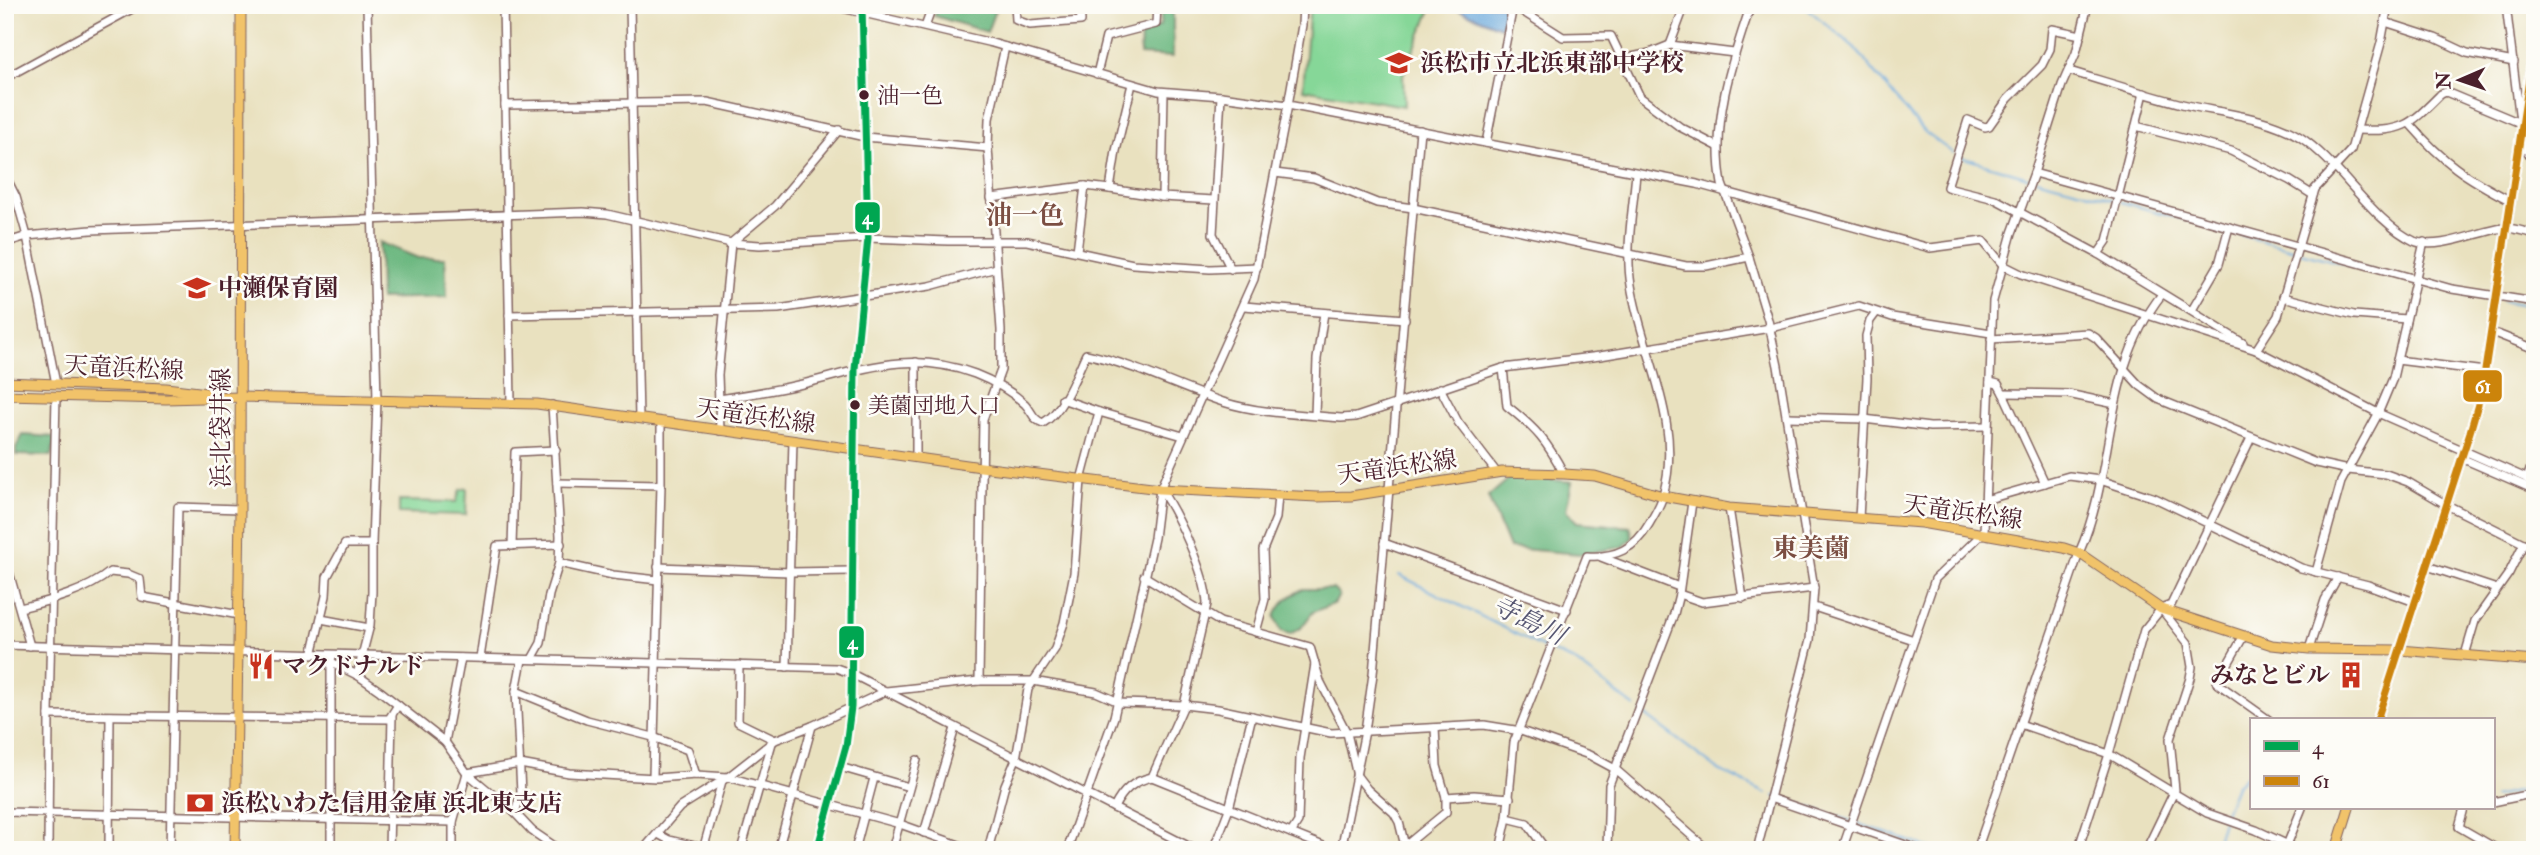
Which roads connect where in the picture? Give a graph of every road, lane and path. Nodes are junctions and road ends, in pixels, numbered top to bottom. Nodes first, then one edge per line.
1 (139, 5) edge
2 (241, 5) edge
3 (367, 5) edge
4 (503, 5) edge
5 (630, 5) edge
6 (829, 5) edge
7 (933, 5) edge
8 (1016, 5) edge
9 (1080, 5) edge
10 (1157, 5) edge
11 (1303, 5) edge
12 (1685, 5) edge
13 (1751, 5) edge
14 (2088, 5) edge
15 (2388, 5) edge
16 (2507, 5) edge
17 (1513, 6) edge
18 (862, 9) edge
19 (2385, 22) junction
20 (925, 27) junction
21 (2081, 35) junction
22 (2535, 40) edge
23 (1670, 45) junction
24 (1004, 47) junction
25 (1734, 53) junction
26 (1623, 59) junction
27 (2514, 62) junction
28 (2069, 71) junction
29 (1097, 74) junction
30 (2532, 74) edge
31 (5, 78) edge
32 (1132, 84) junction
33 (1164, 92) junction
34 (2144, 93) junction
35 (1221, 96) junction
36 (632, 102) junction
37 (505, 105) junction
38 (1288, 105) junction
39 (2520, 123) junction
40 (2410, 124) junction
41 (2136, 126) junction
42 (839, 130) junction
43 (1420, 130) junction
44 (2357, 130) junction
45 (865, 137) junction
46 (2520, 142) junction
47 (1486, 143) junction
48 (2535, 144) edge
49 (1717, 146) junction
50 (988, 148) junction
51 (2535, 163) edge
52 (2334, 169) junction
53 (1275, 173) junction
54 (1636, 173) junction
55 (2034, 173) junction
56 (5, 175) edge
57 (1085, 186) junction
58 (1110, 189) junction
59 (1725, 190) junction
60 (2313, 195) junction
61 (2118, 196) junction
62 (1162, 197) junction
63 (991, 198) junction
64 (1214, 200) junction
65 (2511, 201) junction
66 (1413, 208) junction
67 (2021, 212) junction
68 (507, 213) junction
69 (371, 218) junction
70 (634, 220) junction
71 (241, 223) junction
72 (2506, 227) junction
73 (2228, 230) junction
74 (2535, 234) edge
75 (27, 236) junction
76 (868, 238) junction
77 (994, 239) junction
78 (2424, 242) junction
79 (5, 243) edge
80 (731, 243) junction
81 (2298, 249) junction
82 (1077, 251) junction
83 (2098, 254) junction
84 (1629, 255) junction
85 (1749, 257) junction
86 (2003, 265) junction
87 (1257, 267) junction
88 (996, 268) junction
89 (1231, 268) junction
90 (2416, 281) junction
91 (2162, 294) junction
92 (860, 296) junction
93 (2496, 296) junction
94 (2283, 297) junction
95 (2535, 302) edge
96 (1244, 306) junction
97 (2192, 310) junction
98 (723, 311) junction
99 (636, 313) junction
100 (1324, 313) junction
101 (1876, 313) junction
102 (2146, 314) junction
103 (509, 316) junction
104 (1405, 319) junction
105 (2406, 319) junction
106 (1770, 328) junction
107 (2492, 332) junction
108 (1991, 336) junction
109 (2247, 346) junction
110 (1645, 347) junction
111 (2535, 349) edge
112 (2256, 350) junction
113 (2397, 360) junction
114 (916, 362) junction
115 (2123, 366) junction
116 (1503, 368) junction
117 (855, 369) junction
118 (2485, 371) junction
119 (1990, 382) junction
120 (5, 383) edge
121 (997, 383) junction
122 (56, 384) junction
123 (1440, 388) junction
124 (2003, 393) junction
125 (1203, 394) junction
126 (5, 395) edge
127 (57, 396) junction
128 (240, 397) junction
129 (719, 399) junction
130 (1062, 399) junction
131 (377, 400) junction
132 (511, 402) junction
133 (1396, 402) junction
134 (2115, 404) junction
135 (552, 405) junction
136 (1098, 412) junction
137 (2378, 413) junction
138 (1315, 415) junction
139 (1787, 417) junction
140 (639, 419) junction
141 (1864, 419) junction
142 (661, 422) junction
143 (1987, 426) junction
144 (720, 431) junction
145 (1183, 436) junction
146 (2251, 438) junction
147 (793, 440) junction
148 (853, 449) junction
149 (556, 450) junction
150 (2462, 455) junction
151 (2535, 455) edge
152 (916, 458) junction
153 (981, 467) junction
154 (2349, 467) junction
155 (1497, 473) junction
156 (1564, 474) junction
157 (1081, 480) junction
158 (2100, 480) junction
159 (2531, 480) edge
160 (557, 483) junction
161 (2045, 483) junction
162 (661, 485) junction
163 (1160, 489) junction
164 (2535, 490) edge
165 (1388, 491) junction
166 (1279, 495) junction
167 (1663, 496) junction
168 (1985, 500) junction
169 (1692, 502) junction
170 (2447, 505) junction
171 (1729, 508) junction
172 (240, 509) junction
173 (1802, 513) junction
174 (1859, 518) junction
175 (2209, 526) junction
176 (1984, 533) junction
177 (1384, 543) junction
178 (2524, 543) junction
179 (372, 544) junction
180 (561, 544) junction
181 (512, 546) junction
182 (2535, 549) edge
183 (2079, 553) junction
184 (1600, 557) junction
185 (5, 558) edge
186 (559, 563) junction
187 (2427, 566) junction
188 (658, 567) junction
189 (852, 571) junction
190 (790, 572) junction
191 (2316, 572) junction
192 (1144, 576) junction
193 (2338, 577) junction
194 (658, 580) junction
195 (1814, 588) junction
196 (2497, 589) junction
197 (1679, 591) junction
198 (1743, 598) junction
199 (53, 599) junction
200 (176, 602) junction
201 (2415, 602) junction
202 (1814, 607) junction
203 (20, 608) junction
204 (2161, 609) junction
205 (1567, 610) junction
206 (1204, 614) junction
207 (239, 615) junction
208 (321, 619) junction
209 (369, 628) junction
210 (1256, 632) junction
211 (2243, 637) junction
212 (1914, 640) junction
213 (5, 646) edge
214 (30, 646) junction
215 (50, 648) junction
216 (2309, 649) junction
217 (175, 650) junction
218 (2400, 650) junction
219 (239, 652) junction
220 (362, 652) junction
221 (312, 655) junction
222 (2465, 655) junction
223 (461, 658) junction
224 (480, 658) junction
225 (332, 659) junction
226 (532, 659) junction
227 (522, 660) junction
228 (2535, 661) edge
229 (655, 662) junction
230 (739, 664) junction
231 (1315, 664) junction
232 (787, 667) junction
233 (850, 673) junction
234 (357, 675) junction
235 (979, 681) junction
236 (1033, 681) junction
237 (516, 691) junction
238 (886, 691) junction
239 (1116, 701) junction
240 (398, 705) junction
241 (1184, 705) junction
242 (851, 707) junction
243 (49, 715) junction
244 (110, 716) junction
245 (392, 716) junction
246 (1252, 716) junction
247 (173, 717) junction
248 (237, 717) junction
249 (330, 718) junction
250 (2266, 718) edge
251 (2378, 718) edge
252 (2020, 724) junction
253 (812, 726) junction
254 (955, 728) junction
255 (1435, 728) junction
256 (1304, 729) junction
257 (1365, 731) junction
258 (1521, 731) junction
259 (1347, 733) junction
260 (653, 737) junction
261 (445, 742) junction
262 (774, 742) junction
263 (2109, 754) junction
264 (1016, 759) junction
265 (917, 760) dead end
266 (520, 764) junction
267 (840, 767) junction
268 (1615, 769) junction
269 (467, 773) junction
270 (696, 775) junction
271 (653, 776) junction
272 (1357, 776) junction
273 (1152, 777) junction
274 (874, 778) junction
275 (725, 779) junction
276 (759, 786) junction
277 (909, 787) junction
278 (2535, 793) edge
279 (2174, 794) junction
280 (793, 795) junction
281 (1087, 795) junction
282 (1446, 797) junction
283 (1510, 797) junction
284 (1770, 798) junction
285 (2494, 802) edge
286 (829, 806) junction
287 (1114, 808) junction
288 (1228, 809) junction
289 (2301, 810) edge
290 (2348, 810) edge
291 (2464, 810) edge
292 (5, 813) edge
293 (515, 813) junction
294 (47, 814) junction
295 (109, 815) junction
296 (172, 815) junction
297 (865, 815) junction
298 (236, 817) junction
299 (1507, 818) junction
300 (332, 820) junction
301 (390, 821) junction
302 (453, 822) junction
303 (1851, 823) junction
304 (900, 824) junction
305 (924, 833) junction
306 (1291, 833) junction
307 (658, 834) junction
308 (2535, 839) edge
309 (2286, 847) edge
310 (1405, 848) edge
311 (704, 849) edge
312 (48, 850) edge
313 (109, 850) edge
314 (170, 850) edge
315 (235, 850) edge
316 (331, 850) edge
317 (389, 850) edge
318 (453, 850) edge
319 (560, 850) edge
320 (643, 850) edge
321 (741, 850) edge
322 (778, 850) edge
323 (817, 850) edge
324 (855, 850) edge
325 (892, 850) edge
326 (973, 850) edge
327 (988, 850) edge
328 (1067, 850) edge
329 (1196, 850) edge
330 (1213, 850) edge
331 (1333, 850) edge
332 (1341, 850) edge
333 (1500, 850) edge
334 (1546, 850) edge
335 (1607, 850) edge
336 (1708, 850) edge
337 (1756, 850) edge
338 (1842, 850) edge
339 (1920, 850) edge
340 (1977, 850) edge
341 (2078, 850) edge
342 (2146, 850) edge
343 (2299, 850) edge
344 (2336, 850) edge
345 (2499, 850) edge
346 (2530, 850) edge

1 - 31 street
2 - 71 main road, 浜北袋井線
3 - 69 street
4 - 37 street
5 - 36 street
6 - 18 street
7 - 20 street
8 - 9 street
10 - 29 street
11 - 38 street
12 - 23 street
13 - 25 street
14 - 21 street
15 - 19 street
16 - 27 street
17 - 26 street
17 - 47 street
18 - 20 street
18 - 45 street
19 - 27 street
19 - 44 street
20 - 24 street
21 - 28 street
21 - 67 street
22 - 30 main road
23 - 25 street
23 - 26 street
24 - 29 street
24 - 50 street
25 - 49 street
26 - 49 street
27 - 39 street
28 - 34 street
28 - 55 street
29 - 32 street
30 - 46 main road
32 - 33 street
32 - 58 street
33 - 35 street
33 - 62 street
34 - 41 street
34 - 52 street
35 - 38 street
35 - 64 street
36 - 37 street
36 - 42 street
36 - 70 street
37 - 68 street
38 - 43 street
38 - 53 street
39 - 40 street
39 - 46 street
40 - 44 street
40 - 65 street
41 - 60 street
41 - 61 street
42 - 45 street
42 - 80 street
43 - 47 street
43 - 66 street
44 - 52 street
45 - 50 street
45 - 76 street
46 - 48 street
46 - 51 street
46 - 65 main road
47 - 54 street
49 - 59 street
50 - 63 street
52 - 60 street
52 - 78 street
53 - 66 street
53 - 87 street
54 - 59 street
54 - 84 street
55 - 61 street
55 - 67 street
56 - 75 street
57 - 58 street
57 - 63 street
57 - 82 street
58 - 62 street
59 - 85 street
59 - 86 street
60 - 81 street
61 - 73 street
61 - 83 street
62 - 64 street
63 - 77 street
64 - 89 street
65 - 72 main road
66 - 84 street
66 - 104 street
67 - 83 street
67 - 86 street
68 - 69 street
68 - 70 street
68 - 103 street
69 - 71 street
69 - 131 street
70 - 80 street
70 - 99 street
71 - 75 street
71 - 128 main road, 浜北袋井線
72 - 74 street
72 - 78 street
72 - 93 main road
73 - 81 street
73 - 97 street
75 - 79 street
75 - 122 street
76 - 77 street
76 - 80 street
76 - 92 street
77 - 82 street
77 - 88 street
78 - 90 street
80 - 98 street
81 - 90 street
81 - 94 street
82 - 89 street
83 - 91 street
84 - 85 street
84 - 110 street
85 - 106 street
86 - 102 street
86 - 108 street
87 - 89 street
87 - 96 street
88 - 92 street
88 - 121 street
90 - 93 street
90 - 105 street
91 - 97 street
91 - 102 street
92 - 98 street
92 - 117 street
93 - 95 street
93 - 107 main road
94 - 105 street
94 - 112 street
96 - 100 street
96 - 125 street
97 - 109 street
98 - 99 street
98 - 129 street
99 - 103 street
99 - 140 street
100 - 104 street
100 - 138 street
101 - 106 street
101 - 108 street
101 - 141 street
102 - 109 street
102 - 115 street
103 - 132 street
104 - 133 street
105 - 113 street
106 - 110 street
106 - 139 street
107 - 111 street
107 - 118 main road
108 - 115 street
108 - 119 street
109 - 112 street
110 - 116 street
110 - 167 street
112 - 137 street
113 - 118 street
113 - 137 street
114 - 117 street
114 - 121 street
114 - 152 street
115 - 134 street
115 - 146 street
116 - 123 street
116 - 156 street
117 - 129 street
117 - 148 street
118 - 150 main road
119 - 124 street
119 - 143 street
120 - 122 main road, 天竜浜松線
121 - 130 street
121 - 153 street
122 - 128 main road, 天竜浜松線
123 - 133 street
123 - 155 street
124 - 134 street
124 - 161 street
125 - 130 street
125 - 138 street
125 - 145 street
126 - 127 main road, 天竜浜松線
127 - 128 main road, 天竜浜松線
127 - 199 street
128 - 131 main road, 天竜浜松線
128 - 172 main road, 浜北袋井線
129 - 144 street
130 - 136 street
131 - 132 main road, 天竜浜松線
131 - 179 street
132 - 135 main road, 天竜浜松線
133 - 138 street
133 - 165 street
134 - 158 street
135 - 140 main road, 天竜浜松線
135 - 149 street
136 - 145 street
136 - 157 street
137 - 150 street
137 - 154 street
139 - 141 street
139 - 173 street
140 - 142 main road, 天竜浜松線
141 - 143 street
141 - 174 street
142 - 144 main road, 天竜浜松線
142 - 162 street
143 - 168 street
144 - 147 main road, 天竜浜松線
145 - 163 street
146 - 154 street
146 - 175 street
147 - 148 main road, 天竜浜松線
147 - 190 street
148 - 152 main road, 天竜浜松線
148 - 189 street
149 - 160 street
149 - 181 street
150 - 159 street
150 - 164 street
150 - 170 main road
151 - 159 street
152 - 153 main road, 天竜浜松線
153 - 157 main road, 天竜浜松線
153 - 235 street
154 - 170 street
154 - 191 street
155 - 156 main road, 天竜浜松線
155 - 165 main road, 天竜浜松線
156 - 167 main road, 天竜浜松線
157 - 163 main road, 天竜浜松線
157 - 236 street
158 - 161 street
158 - 175 street
158 - 183 street
160 - 162 street
160 - 180 street
161 - 168 street
162 - 188 street
163 - 166 main road, 天竜浜松線
163 - 192 street
163 - 206 street
165 - 166 main road, 天竜浜松線
165 - 177 street
166 - 210 street
167 - 169 main road, 天竜浜松線
167 - 184 street
168 - 176 street
169 - 171 main road, 天竜浜松線
169 - 197 street
170 - 178 street
170 - 187 main road
171 - 173 main road, 天竜浜松線
171 - 198 street
172 - 200 street
172 - 207 main road, 浜北袋井線
173 - 174 main road, 天竜浜松線
173 - 195 street
174 - 176 main road, 天竜浜松線
175 - 191 street
175 - 204 street
176 - 183 main road, 天竜浜松線
176 - 212 street
177 - 205 street
177 - 257 street
178 - 182 street
178 - 196 street
179 - 208 street
179 - 209 street
180 - 181 street
180 - 186 street
181 - 224 street
183 - 204 main road, 天竜浜松線
183 - 252 street
184 - 197 street
184 - 205 street
185 - 203 street
186 - 194 street
186 - 226 street
187 - 196 street
187 - 201 main road
188 - 190 street
188 - 194 street
189 - 190 street
189 - 233 street
190 - 232 street
191 - 193 street
192 - 206 street
192 - 239 street
193 - 201 street
193 - 216 street
194 - 229 street
195 - 198 street
195 - 202 street
196 - 222 street
197 - 198 street
197 - 268 street
199 - 200 street
199 - 203 street
199 - 215 street
200 - 207 street
200 - 217 street
201 - 218 main road
202 - 212 street
202 - 284 street
203 - 214 street
204 - 211 main road, 天竜浜松線
204 - 263 street
204 - 279 street
205 - 258 street
206 - 210 street
206 - 241 street
207 - 219 main road, 浜北袋井線
208 - 209 street
208 - 221 street
209 - 220 street
210 - 231 street
211 - 216 main road, 天竜浜松線
211 - 250 street
212 - 303 street
213 - 214 street
214 - 215 street
215 - 217 street
215 - 243 street
216 - 218 main road, 天竜浜松線
217 - 219 street
217 - 247 street
218 - 222 main road, 天竜浜松線
218 - 251 main road
219 - 221 street
219 - 248 main road, 浜北袋井線
220 - 223 street
220 - 225 street
220 - 234 street
221 - 225 street
222 - 228 main road, 天竜浜松線
223 - 224 street
223 - 261 street
224 - 227 street
225 - 234 street
225 - 249 street
226 - 227 street
226 - 229 street
227 - 237 street
229 - 230 street
229 - 260 street
230 - 232 street
230 - 262 street
231 - 256 street
231 - 259 street
232 - 233 street
233 - 238 street
233 - 242 street
234 - 240 street
235 - 236 street
235 - 238 street
236 - 239 street
236 - 264 street
237 - 260 street
237 - 266 street
238 - 242 street
238 - 254 street
239 - 241 street
239 - 281 street
240 - 245 street
240 - 261 street
241 - 246 street
241 - 273 street
242 - 253 street
242 - 267 street
243 - 244 street
243 - 294 street
244 - 247 street
244 - 295 street
245 - 249 street
245 - 301 street
246 - 256 street
246 - 288 street
247 - 248 street
247 - 296 street
248 - 249 street
248 - 298 main road, 浜北袋井線
249 - 300 street
252 - 263 street
252 - 340 street
253 - 262 street
253 - 280 street
254 - 264 street
254 - 305 street
255 - 257 street
255 - 258 street
255 - 282 street
256 - 259 street
256 - 306 street
257 - 259 street
257 - 272 street
258 - 268 street
258 - 283 street
259 - 272 street
260 - 270 street
260 - 271 street
261 - 269 street
262 - 275 street
262 - 276 street
263 - 279 street
263 - 341 street
264 - 281 street
264 - 327 street
265 - 277 street
266 - 269 street
266 - 271 street
266 - 293 street
267 - 274 street
267 - 286 street
268 - 335 street
268 - 336 street
269 - 293 street
269 - 302 street
270 - 271 street
270 - 275 street
272 - 310 street
272 - 332 street
273 - 287 street
273 - 288 street
274 - 277 street
274 - 297 street
275 - 276 street
275 - 307 street
275 - 311 street
276 - 280 street
276 - 321 street
277 - 304 street
278 - 285 street
279 - 309 street
279 - 342 street
280 - 286 street
280 - 322 street
281 - 287 street
281 - 328 street
282 - 283 street
282 - 310 street
283 - 299 street
284 - 303 street
284 - 337 street
286 - 297 street
286 - 323 street
287 - 329 street
288 - 306 street
288 - 330 street
289 - 309 street
290 - 344 main road
291 - 345 street
292 - 294 street
293 - 319 street
294 - 295 street
294 - 312 street
295 - 296 street
295 - 313 street
296 - 298 street
296 - 314 street
297 - 304 street
297 - 324 street
298 - 300 street
298 - 315 main road, 浜北袋井線
299 - 333 street
299 - 334 street
300 - 301 street
300 - 316 street
301 - 302 street
301 - 317 street
302 - 318 street
303 - 338 street
303 - 339 street
304 - 305 street
304 - 325 street
305 - 326 street
306 - 331 street
307 - 311 street
307 - 320 street
308 - 346 street
309 - 343 street

